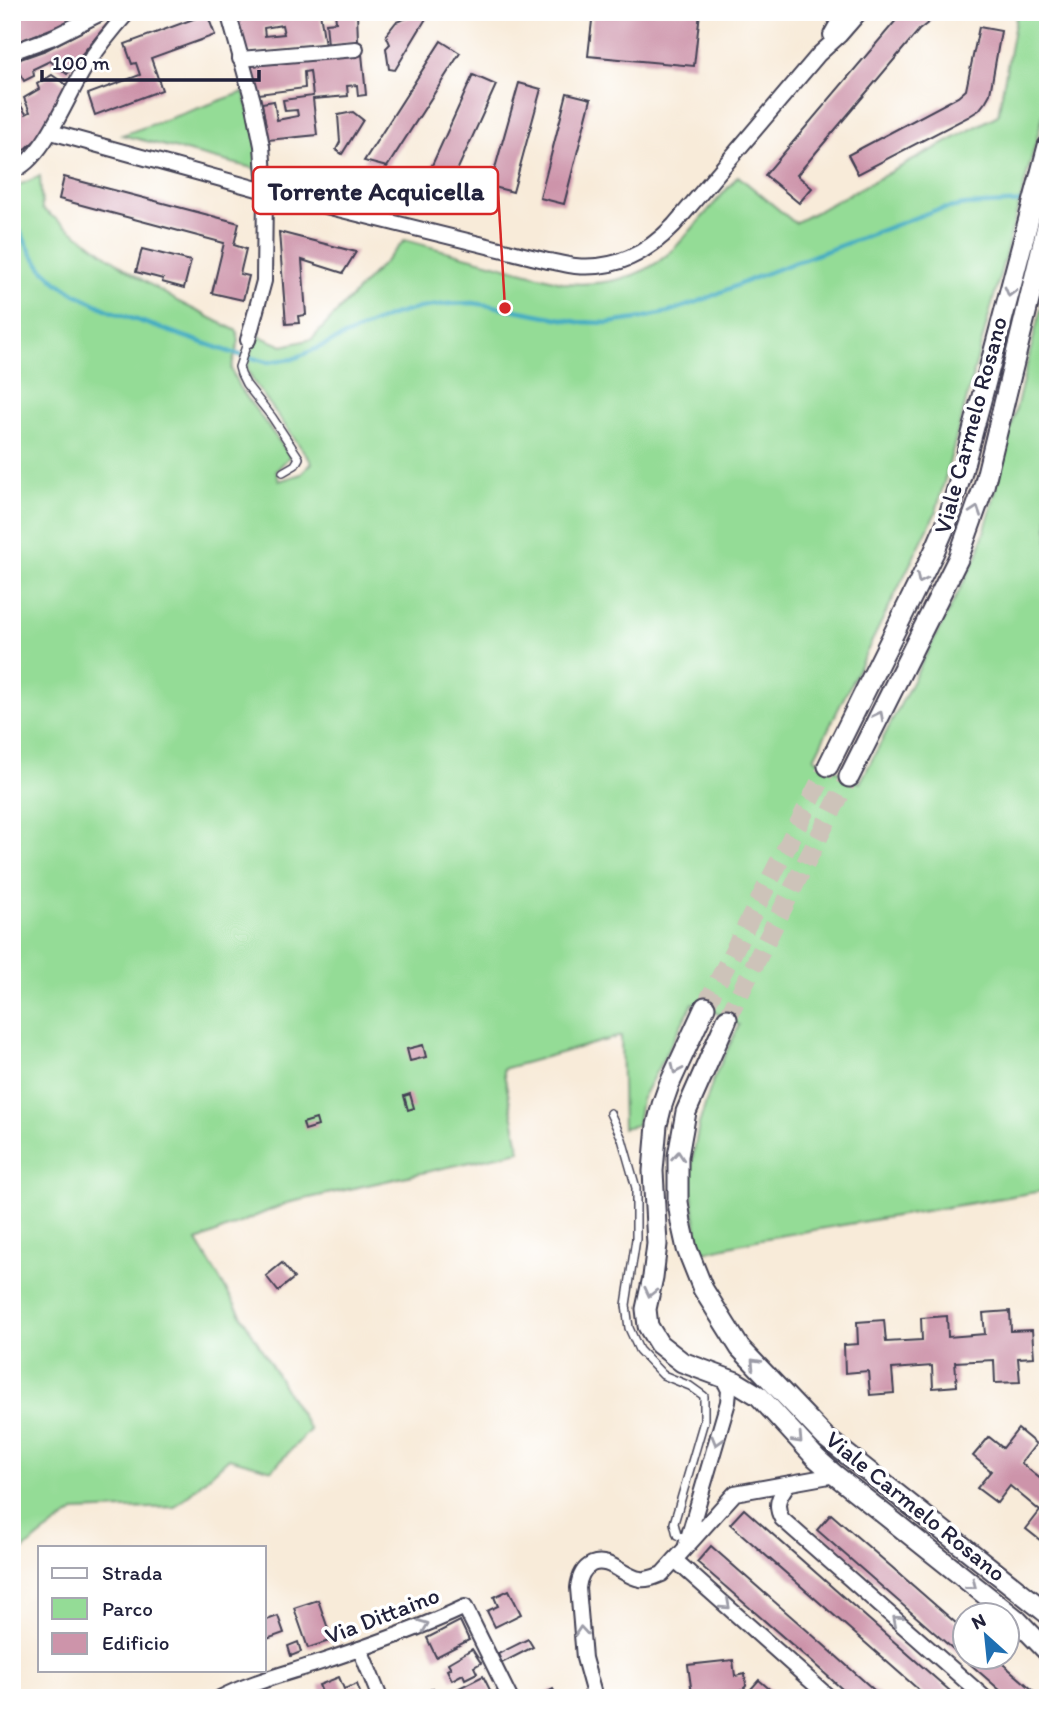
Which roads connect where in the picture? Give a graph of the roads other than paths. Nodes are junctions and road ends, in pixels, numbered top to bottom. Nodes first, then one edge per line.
1 (103, 12) edge
2 (128, 12) edge
3 (228, 12) edge
4 (847, 12) edge
5 (860, 12) edge
6 (356, 49) dead end
7 (12, 52) edge
8 (819, 54) junction
9 (240, 59) junction
10 (51, 132) junction
11 (1048, 146) edge
12 (12, 171) edge
13 (265, 191) junction
14 (1040, 226) edge
15 (246, 345) joint
16 (283, 472) dead end
17 (828, 766) tunnel mouth
18 (849, 777) tunnel mouth
19 (705, 1007) tunnel mouth
20 (727, 1019) tunnel mouth
21 (610, 1113) dead end
22 (1047, 1337) edge
23 (1048, 1349) edge
24 (722, 1376) junction
25 (835, 1475) junction
26 (788, 1484) junction
27 (703, 1489) junction
28 (735, 1493) junction
29 (682, 1549) junction
30 (1048, 1614) edge
31 (360, 1649) junction
32 (1048, 1651) edge
33 (220, 1698) edge
34 (380, 1698) edge
35 (510, 1698) edge
36 (595, 1698) edge
37 (830, 1698) edge
38 (985, 1698) edge

1 - 7 street
2 - 10 street
3 - 9 street
4 - 8 street
5 - 8 street
6 - 9 street
8 - 13 street
9 - 13 street
10 - 12 street
10 - 13 street
11 - 14 main road
13 - 15 street
14 -> 17 main road, Viale Carmelo Rosano
18 -> 14 main road, Viale Carmelo Rosano
15 - 16 lane
19 -> 24 main road, Viale Carmelo Rosano
30 -> 20 main road, Viale Carmelo Rosano
21 - 29 lane
22 - 23 lane
24 -> 25 main road, Viale Carmelo Rosano
24 -> 27 street
25 - 26 street
25 -> 32 main road, Viale Carmelo Rosano
26 - 28 street
38 -> 26 street
27 - 28 street
27 - 29 street
28 - 29 street
36 -> 29 street
29 -> 37 street
31 - 33 street, Via Dittaino
31 - 34 street
31 -> 35 street, Via Dittaino

